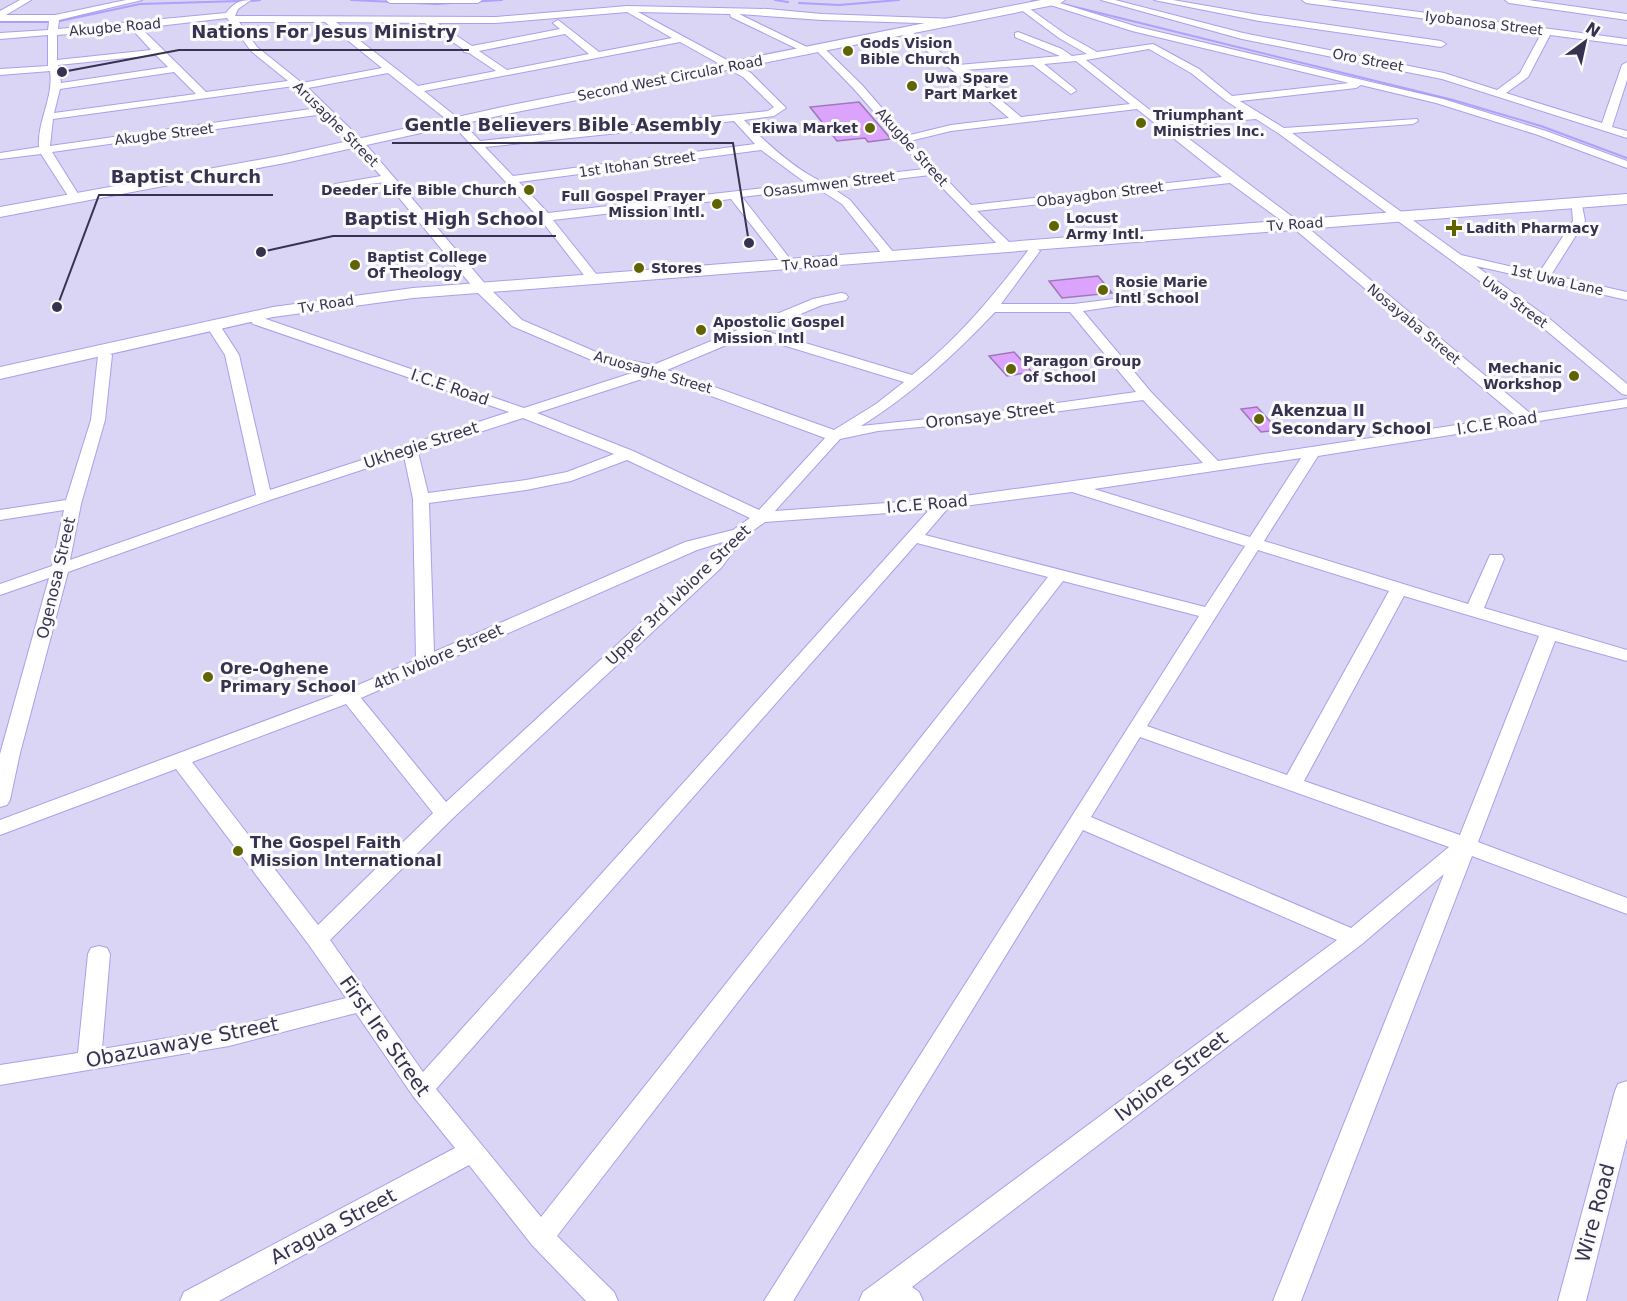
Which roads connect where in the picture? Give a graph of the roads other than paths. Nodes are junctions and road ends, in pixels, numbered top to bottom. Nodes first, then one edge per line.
1 (138, 0) edge
2 (247, 0) edge
3 (390, 0) edge
4 (478, 0) edge
5 (1105, 0) edge
6 (1158, 0) edge
7 (1306, 0) edge
8 (1509, 0) edge
9 (25, 1) edge
10 (436, 1) edge
11 (1050, 1) edge
12 (0, 2) edge
13 (1173, 3) junction
14 (102, 4) edge
15 (1023, 7) junction
16 (627, 9) junction
17 (725, 11) junction
18 (768, 12) junction
19 (1154, 13) junction
20 (550, 15) junction
21 (0, 16) edge
22 (230, 17) junction
23 (1627, 17) edge
24 (55, 18) junction
25 (742, 18) junction
26 (1458, 19) junction
27 (427, 20) junction
28 (330, 21) junction
29 (952, 21) junction
30 (134, 26) junction
31 (566, 31) junction
32 (905, 31) junction
33 (1547, 31) junction
34 (52, 32) junction
35 (1018, 35) dead end
36 (0, 36) edge
37 (1445, 37) junction
38 (682, 39) junction
39 (1627, 42) edge
40 (813, 49) junction
41 (467, 50) junction
42 (158, 52) junction
43 (1096, 55) junction
44 (598, 56) junction
45 (1073, 58) junction
46 (1033, 60) junction
47 (54, 65) junction
48 (731, 65) junction
49 (1627, 65) edge
50 (956, 68) junction
51 (1411, 68) junction
52 (176, 69) junction
53 (389, 70) junction
54 (0, 72) edge
55 (505, 74) junction
56 (1370, 84) junction
57 (299, 85) junction
58 (56, 87) junction
59 (415, 90) junction
60 (1071, 91) dead end
61 (1499, 93) junction
62 (204, 96) junction
63 (1230, 99) junction
64 (1140, 106) junction
65 (327, 110) junction
66 (1259, 116) junction
67 (47, 117) junction
68 (736, 117) junction
69 (1018, 120) junction
70 (455, 121) junction
71 (1413, 121) dead end
72 (1163, 124) junction
73 (1606, 127) junction
74 (1282, 131) junction
75 (1627, 135) edge
76 (903, 140) junction
77 (358, 142) junction
78 (476, 145) junction
79 (763, 146) junction
80 (45, 149) junction
81 (0, 156) edge
82 (1627, 165) edge
83 (934, 171) junction
84 (389, 178) junction
85 (1232, 179) junction
86 (511, 180) junction
87 (819, 185) junction
88 (339, 186) dead end
89 (733, 194) junction
90 (74, 197) junction
91 (1627, 200) edge
92 (1627, 204) edge
93 (1578, 208) junction
94 (968, 209) junction
95 (0, 212) edge
96 (545, 217) junction
97 (1403, 219) junction
98 (1298, 227) junction
99 (1087, 243) junction
100 (1006, 246) junction
101 (1034, 251) junction
102 (890, 256) junction
103 (1452, 256) junction
104 (788, 264) junction
105 (1543, 277) junction
106 (595, 280) junction
107 (484, 291) junction
108 (1157, 296) dead end
109 (1627, 296) edge
110 (841, 297) dead end
111 (991, 308) junction
112 (1074, 308) junction
113 (258, 321) junction
114 (216, 330) junction
115 (752, 331) junction
116 (105, 355) junction
117 (654, 370) junction
118 (0, 373) edge
119 (0, 379) edge
120 (915, 381) junction
121 (1627, 391) edge
122 (1146, 395) junction
123 (1627, 403) edge
124 (522, 412) junction
125 (1527, 418) junction
126 (835, 436) junction
127 (410, 449) junction
128 (1313, 452) junction
129 (628, 454) junction
130 (1215, 467) junction
131 (1068, 486) junction
132 (264, 497) junction
133 (421, 500) junction
134 (73, 504) junction
135 (943, 504) junction
136 (0, 515) edge
137 (761, 517) junction
138 (739, 532) junction
139 (914, 537) junction
140 (1254, 543) junction
141 (1496, 559) dead end
142 (60, 569) junction
143 (1059, 575) junction
144 (1399, 589) junction
145 (0, 590) edge
146 (1474, 611) junction
147 (1210, 614) junction
148 (1549, 634) junction
149 (1627, 656) edge
150 (424, 664) junction
151 (349, 696) junction
152 (1136, 729) junction
153 (180, 760) junction
154 (1292, 784) junction
155 (0, 800) edge
156 (445, 814) junction
157 (1079, 820) junction
158 (0, 828) edge
159 (1465, 845) junction
160 (1627, 906) edge
161 (1354, 938) junction
162 (317, 939) junction
163 (99, 954) dead end
164 (363, 1003) junction
165 (88, 1060) junction
166 (0, 1075) edge
167 (422, 1089) junction
168 (1627, 1090) edge
169 (471, 1152) junction
170 (541, 1236) junction
171 (892, 1296) edge
172 (194, 1301) edge
173 (603, 1301) edge
174 (778, 1301) edge
175 (1287, 1301) edge
176 (1572, 1301) edge

1 - 14 street
2 - 22 street
3 - 10 street
4 - 10 street
5 - 19 street, Oro Street
6 - 13 street
7 - 26 street, Iyobanosa Street
8 - 23 street
9 - 12 street
9 - 21 street
11 - 15 street, Second West Circular Road
11 - 56 street
13 - 19 street
13 - 37 street
14 - 24 street
15 - 29 street, Second West Circular Road
15 - 43 street
16 - 17 street, Akugbe Road
16 - 20 street, Akugbe Road
16 - 38 street
17 - 18 street, Akugbe Road
17 - 25 street, Akugbe Street
18 - 25 street
18 - 29 street
19 - 51 street, Oro Street
20 - 27 street, Akugbe Road
20 - 31 street
21 - 24 street
22 - 28 street, Akugbe Road
22 - 30 street, Akugbe Road
22 - 57 street, Arusaghe Street
24 - 34 street
25 - 40 street, Akugbe Street
26 - 33 street, Iyobanosa Street
26 - 37 street
27 - 28 street, Akugbe Road
27 - 41 street
28 - 53 street
29 - 32 street, Second West Circular Road
30 - 34 street, Akugbe Road
30 - 42 street
31 - 41 street
31 - 44 street
32 - 40 street, Second West Circular Road
32 - 50 street
33 - 39 street, Iyobanosa Street
33 - 61 street
34 - 36 street, Akugbe Road
34 - 47 street
35 - 45 street, Nosayaba Street
37 - 51 street
38 - 44 street
38 - 48 street
40 - 48 street, Second West Circular Road
40 - 76 street, Akugbe Street
41 - 55 street
42 - 47 street
42 - 52 street
43 - 45 street, Uwa Street
43 - 63 street, Uwa Street
44 - 55 street
45 - 46 street
45 - 64 street, Nosayaba Street
46 - 50 street
46 - 60 street
47 - 54 street
47 - 58 street
48 - 68 street
48 - 70 street, Second West Circular Road
49 - 73 street
50 - 69 street
51 - 61 street, Oro Street
52 - 58 street
52 - 62 street
53 - 57 street
53 - 59 street
55 - 59 street
56 - 63 street
56 - 82 street
57 - 62 street
57 - 65 street, Arusaghe Street
58 - 67 street
59 - 70 street
61 - 73 street, Oro Street
62 - 67 street
63 - 66 street, Uwa Street
64 - 69 street
64 - 72 street, Nosayaba Street
65 - 77 street, Arusaghe Street
65 - 80 street, Akugbe Street
66 - 72 street
66 - 74 street, Uwa Street
67 - 80 street
68 - 78 street
68 - 79 street
69 - 76 street
70 - 77 street, Second West Circular Road
70 - 78 street
71 - 74 street
72 - 85 street, Nosayaba Street
73 - 75 street, Oro Street
74 - 97 street, Uwa Street
76 - 83 street, Akugbe Street
77 - 84 street, Arusaghe Street
77 - 90 street, Second West Circular Road
78 - 86 street
79 - 86 street, 1st Itohan Street
79 - 87 street
80 - 81 street, Akugbe Street
80 - 90 street
83 - 87 street, Osasumwen Street
83 - 94 street, Akugbe Street
84 - 88 street
84 - 107 street, Arusaghe Street
85 - 94 street, Obayagbon Street
85 - 98 street, Nosayaba Street
86 - 96 street
87 - 89 street, Osasumwen Street
87 - 102 street
89 - 96 street, Osasumwen Street
89 - 104 street
90 - 95 street, Second West Circular Road
91 - 97 street, Tv Road
92 - 93 street, Tv Road
93 - 97 street, Tv Road
93 - 105 street
94 - 100 street, Akugbe Street
96 - 106 street
97 - 98 street, Tv Road
97 - 103 street, Uwa Street
98 - 99 street, Tv Road
98 - 125 street, Nosayaba Street
99 - 100 street, Tv Road
99 - 101 street, Tv Road
100 - 102 street, Tv Road
101 - 107 street, Tv Road
101 - 111 street, Upper 3rd Ivbiore Street
102 - 104 street, Tv Road
103 - 105 street, 1st Uwa Lane
103 - 121 street, Uwa Street
104 - 106 street, Tv Road
105 - 109 street, 1st Uwa Lane
106 - 107 street, Tv Road
107 - 113 street, Tv Road
107 - 117 street, Aruosaghe Street
107 - 118 street, Tv Road
108 - 112 street
110 - 115 street, Ukhegie Street
111 - 112 street
111 - 120 street, Upper 3rd Ivbiore Street
112 - 122 street
113 - 114 street, Tv Road
113 - 124 street, I.C.E Road
114 - 116 street, Tv Road
114 - 132 street
115 - 117 street, Ukhegie Street
115 - 120 street
116 - 119 street, Tv Road
116 - 134 street, Ogenosa Street
117 - 124 street, Ukhegie Street
117 - 126 street, Aruosaghe Street
120 - 126 street, Upper 3rd Ivbiore Street
122 - 126 street, Oronsaye Street
122 - 130 street
123 - 125 street, I.C.E Road
124 - 127 street, Ukhegie Street
124 - 129 street, I.C.E Road
125 - 128 street, I.C.E Road
126 - 137 street, Upper 3rd Ivbiore Street
127 - 132 street, Ukhegie Street
127 - 133 street
128 - 130 street, I.C.E Road
128 - 140 street
129 - 133 street
129 - 137 street, I.C.E Road
130 - 131 street, I.C.E Road
131 - 135 street, I.C.E Road
131 - 140 street
132 - 142 street, Ukhegie Street
133 - 150 street
134 - 136 street
134 - 142 street, Ogenosa Street
135 - 137 street, I.C.E Road
135 - 139 street
137 - 138 street, Upper 3rd Ivbiore Street
138 - 150 street, 4th Ivbiore Street
138 - 156 street, Upper 3rd Ivbiore Street
139 - 143 street
139 - 167 street
140 - 144 street
140 - 147 street
141 - 146 street
142 - 145 street, Ukhegie Street
142 - 155 street, Ogenosa Street
143 - 147 street
143 - 170 street
144 - 146 street
144 - 154 street
146 - 148 street
147 - 152 street
148 - 149 street
148 - 159 street
150 - 151 street, 4th Ivbiore Street
151 - 153 street, 4th Ivbiore Street
151 - 156 street
152 - 154 street
152 - 157 street
153 - 158 street, 4th Ivbiore Street
153 - 162 street, First Ire Street
154 - 159 street
156 - 162 street, Upper 3rd Ivbiore Street
157 - 161 street
157 - 174 street
159 - 160 street
159 - 161 street, Ivbiore Street
159 - 175 street
161 - 171 street, Ivbiore Street
162 - 164 street, First Ire Street
163 - 165 street
164 - 165 street, Obazuawaye Street
164 - 167 street, First Ire Street
165 - 166 street, Obazuawaye Street
167 - 169 street, First Ire Street
168 - 176 street, Wire Road
169 - 170 street, First Ire Street
169 - 172 street, Aragua Street
170 - 173 street, First Ire Street

